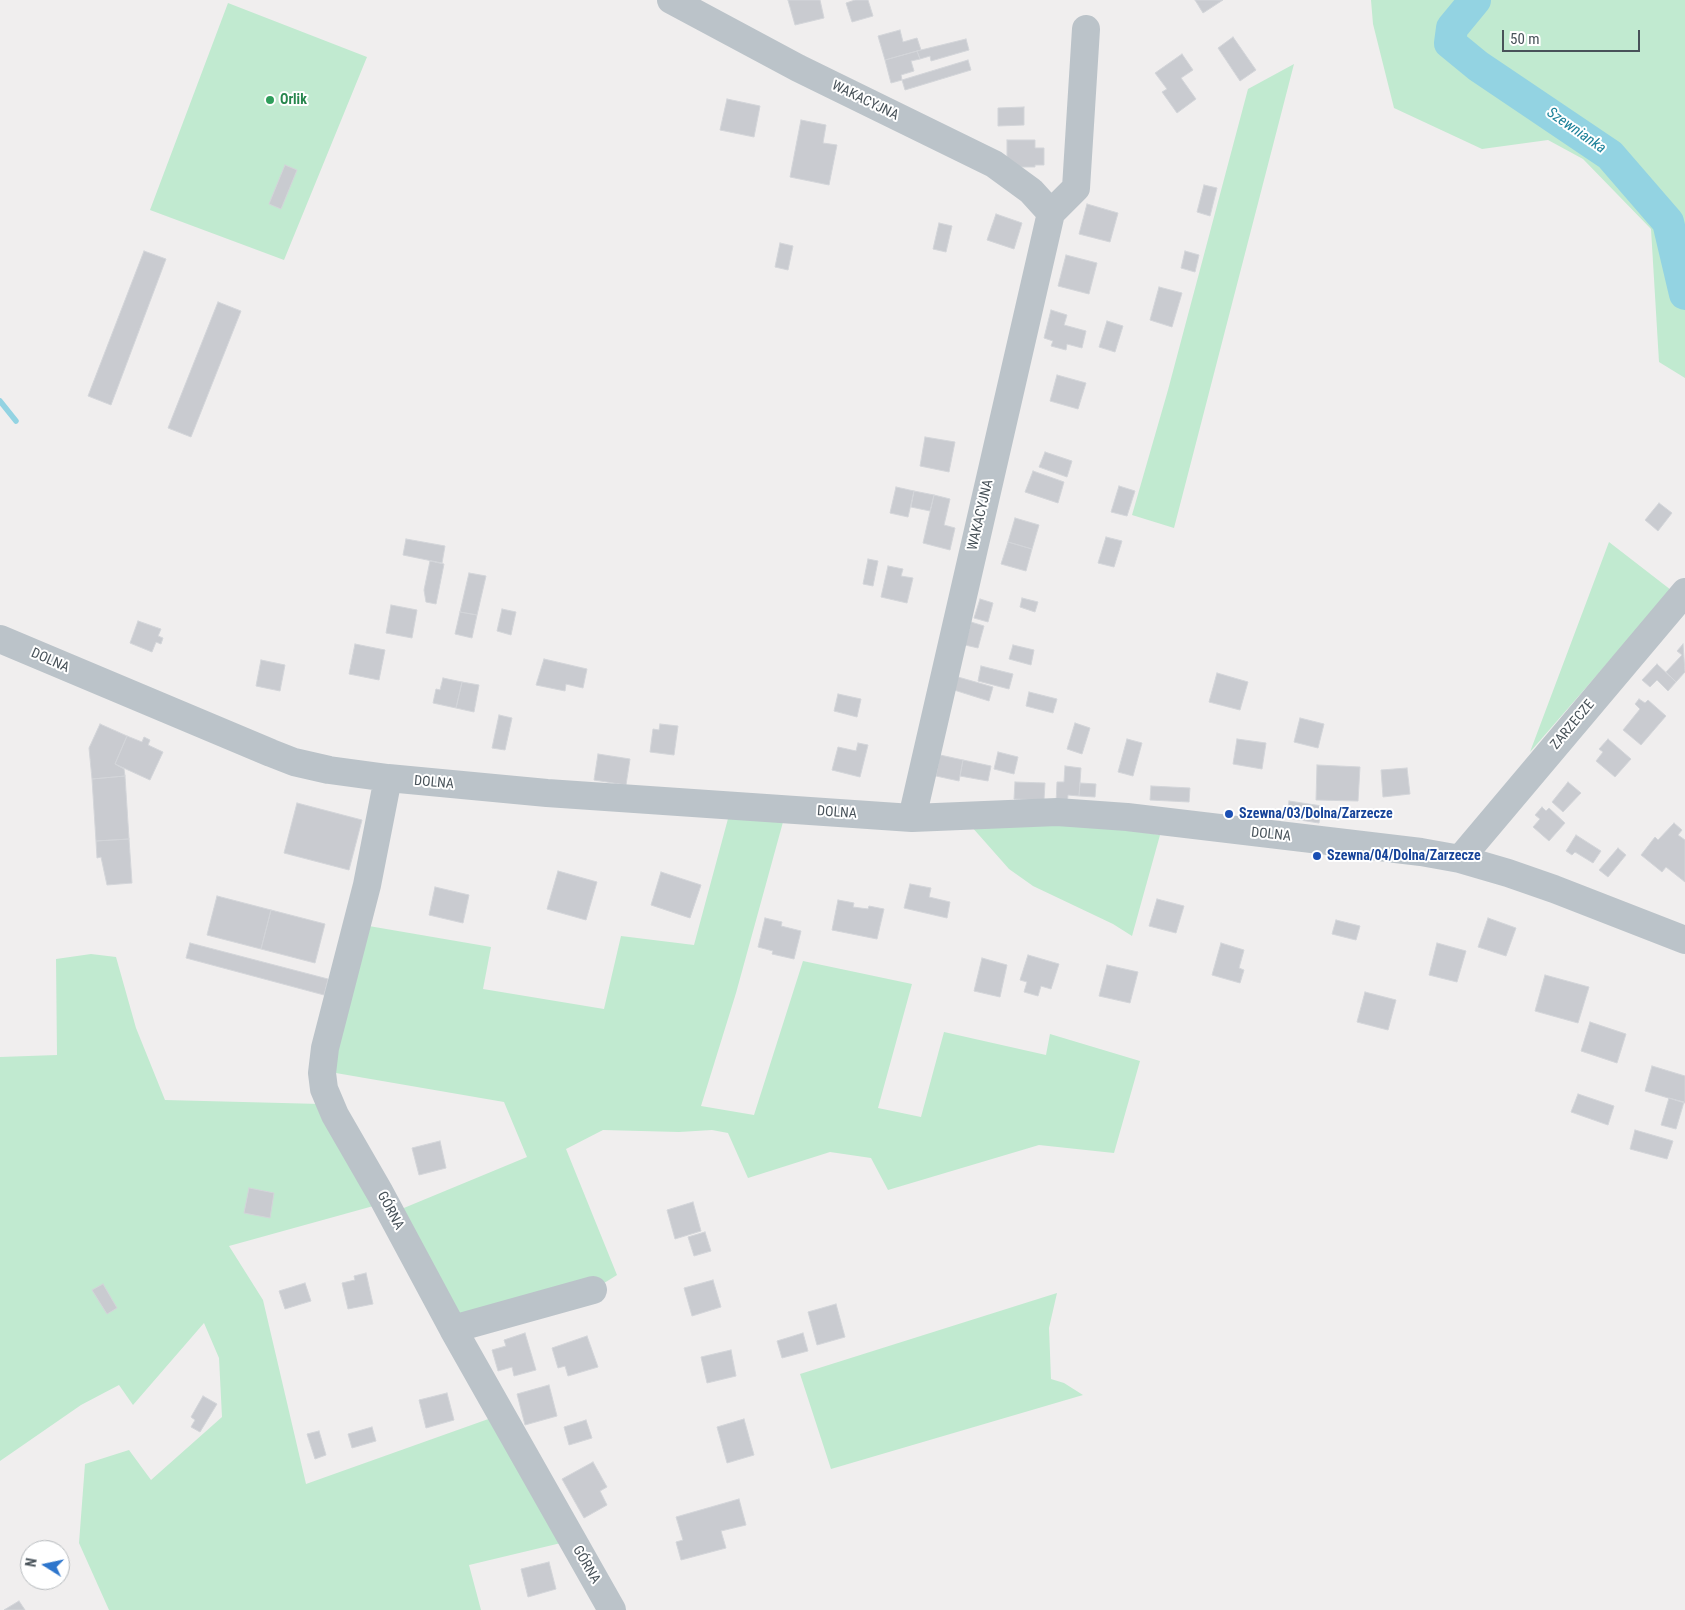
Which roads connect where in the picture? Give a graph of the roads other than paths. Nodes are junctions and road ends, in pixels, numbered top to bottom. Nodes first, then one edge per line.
1 (671, 0) edge
2 (1086, 29) dead end
3 (1051, 213) junction
4 (1685, 592) edge
5 (0, 640) edge
6 (388, 778) junction
7 (912, 818) junction
8 (1460, 859) junction
9 (1685, 940) edge
10 (593, 1290) dead end
11 (453, 1329) junction
12 (612, 1610) edge

1 - 3 street, WAKACYJNA
2 - 3 street
3 - 7 street, WAKACYJNA
4 - 8 street, ZARZECZE
5 - 6 street, DOLNA
6 - 7 street, DOLNA
6 - 11 street, GÓRNA
7 - 8 street, DOLNA
8 - 9 street, DOLNA
10 - 11 street
11 - 12 street, GÓRNA

